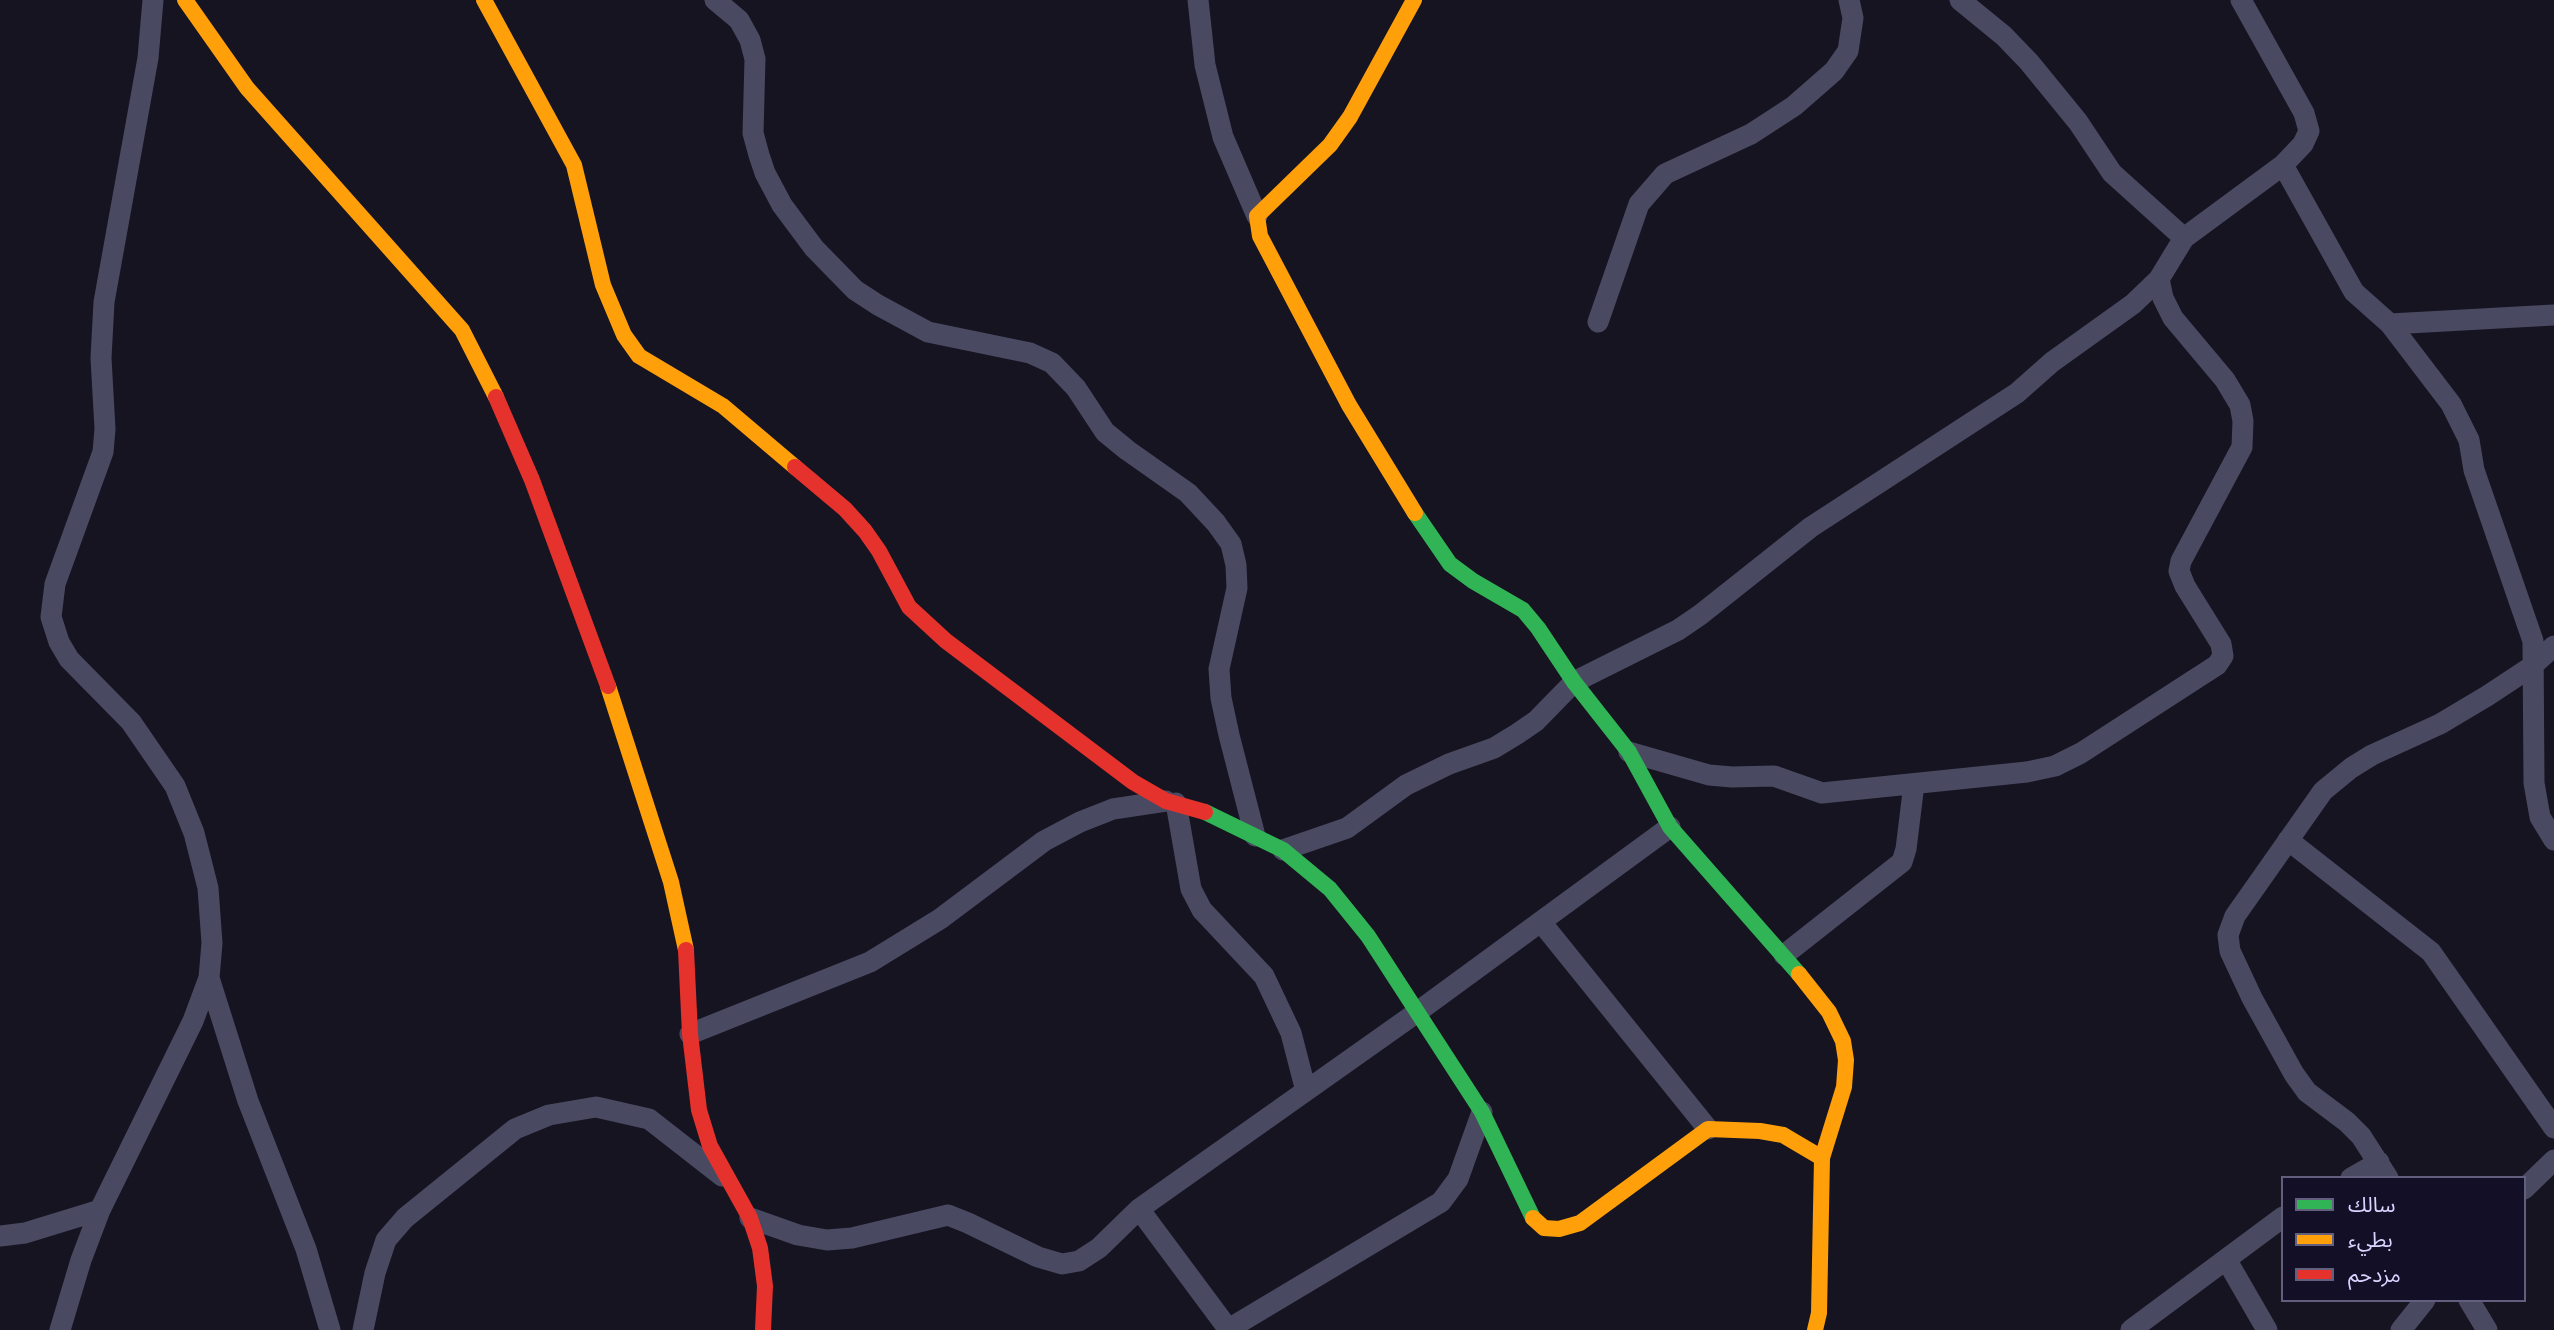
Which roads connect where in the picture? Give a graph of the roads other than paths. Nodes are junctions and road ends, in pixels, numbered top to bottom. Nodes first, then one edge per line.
1 (153, 0) edge
2 (186, 0) edge
3 (484, 0) edge
4 (715, 0) edge
5 (1198, 0) edge
6 (1414, 0) edge
7 (1849, 0) edge
8 (1960, 0) edge
9 (2241, 0) edge
10 (2283, 165) junction
11 (1257, 216) junction
12 (2184, 238) junction
13 (2159, 279) junction
14 (2554, 315) edge
15 (1598, 322) dead end
16 (2390, 324) junction
17 (2554, 646) edge
18 (2531, 667) junction
19 (1574, 682) junction
20 (1629, 752) junction
21 (1914, 784) junction
22 (1171, 802) junction
23 (1670, 827) junction
24 (1255, 836) junction
25 (2288, 840) junction
26 (2554, 840) edge
27 (1283, 850) junction
28 (1541, 922) junction
29 (1784, 955) junction
30 (209, 978) junction
31 (1416, 1013) junction
32 (690, 1034) junction
33 (1306, 1091) junction
34 (1482, 1112) junction
35 (2554, 1128) edge
36 (1708, 1129) junction
37 (1822, 1158) junction
38 (2554, 1160) edge
39 (2384, 1170) edge
40 (2358, 1176) edge
41 (729, 1181) junction
42 (2526, 1187) edge
43 (1139, 1209) junction
44 (100, 1210) junction
45 (2281, 1218) edge
46 (750, 1219) junction
47 (0, 1236) edge
48 (2226, 1259) junction
49 (2423, 1302) edge
50 (2470, 1302) edge
51 (60, 1330) edge
52 (330, 1330) edge
53 (363, 1330) edge
54 (763, 1330) edge
55 (1228, 1330) edge
56 (1815, 1330) edge
57 (2131, 1330) edge
58 (2267, 1330) edge
59 (2401, 1330) edge
60 (2487, 1330) edge

1 - 30 street
2 - 32 street
3 - 22 street
4 - 24 street
5 - 11 street
6 - 11 street
7 - 15 street
8 - 12 street
9 - 10 street
10 - 12 street
10 - 16 street
11 - 19 street
12 - 13 street
13 - 19 street
13 - 21 street
14 - 16 street
16 - 18 street
17 - 18 street
18 - 25 street
18 - 26 street
19 - 20 street
19 - 27 street
20 - 21 street
20 - 23 street
21 - 29 street
22 - 24 street
22 - 32 street
22 - 33 street
23 - 28 street
23 - 29 street
24 - 27 street
25 - 35 street
25 - 39 street
27 - 31 street
28 - 31 street
28 - 36 street
29 - 37 street
30 - 44 street
30 - 52 street
31 - 33 street
31 - 34 street
32 - 41 street
33 - 43 street
34 - 36 street
34 - 55 street
36 - 37 street
37 - 56 street
38 - 42 street
39 - 40 street
41 - 46 street
41 - 53 street
43 - 46 street
43 - 55 street
44 - 47 street
44 - 51 street
45 - 48 street
46 - 54 street
48 - 57 street
48 - 58 street
49 - 59 street
50 - 60 street

